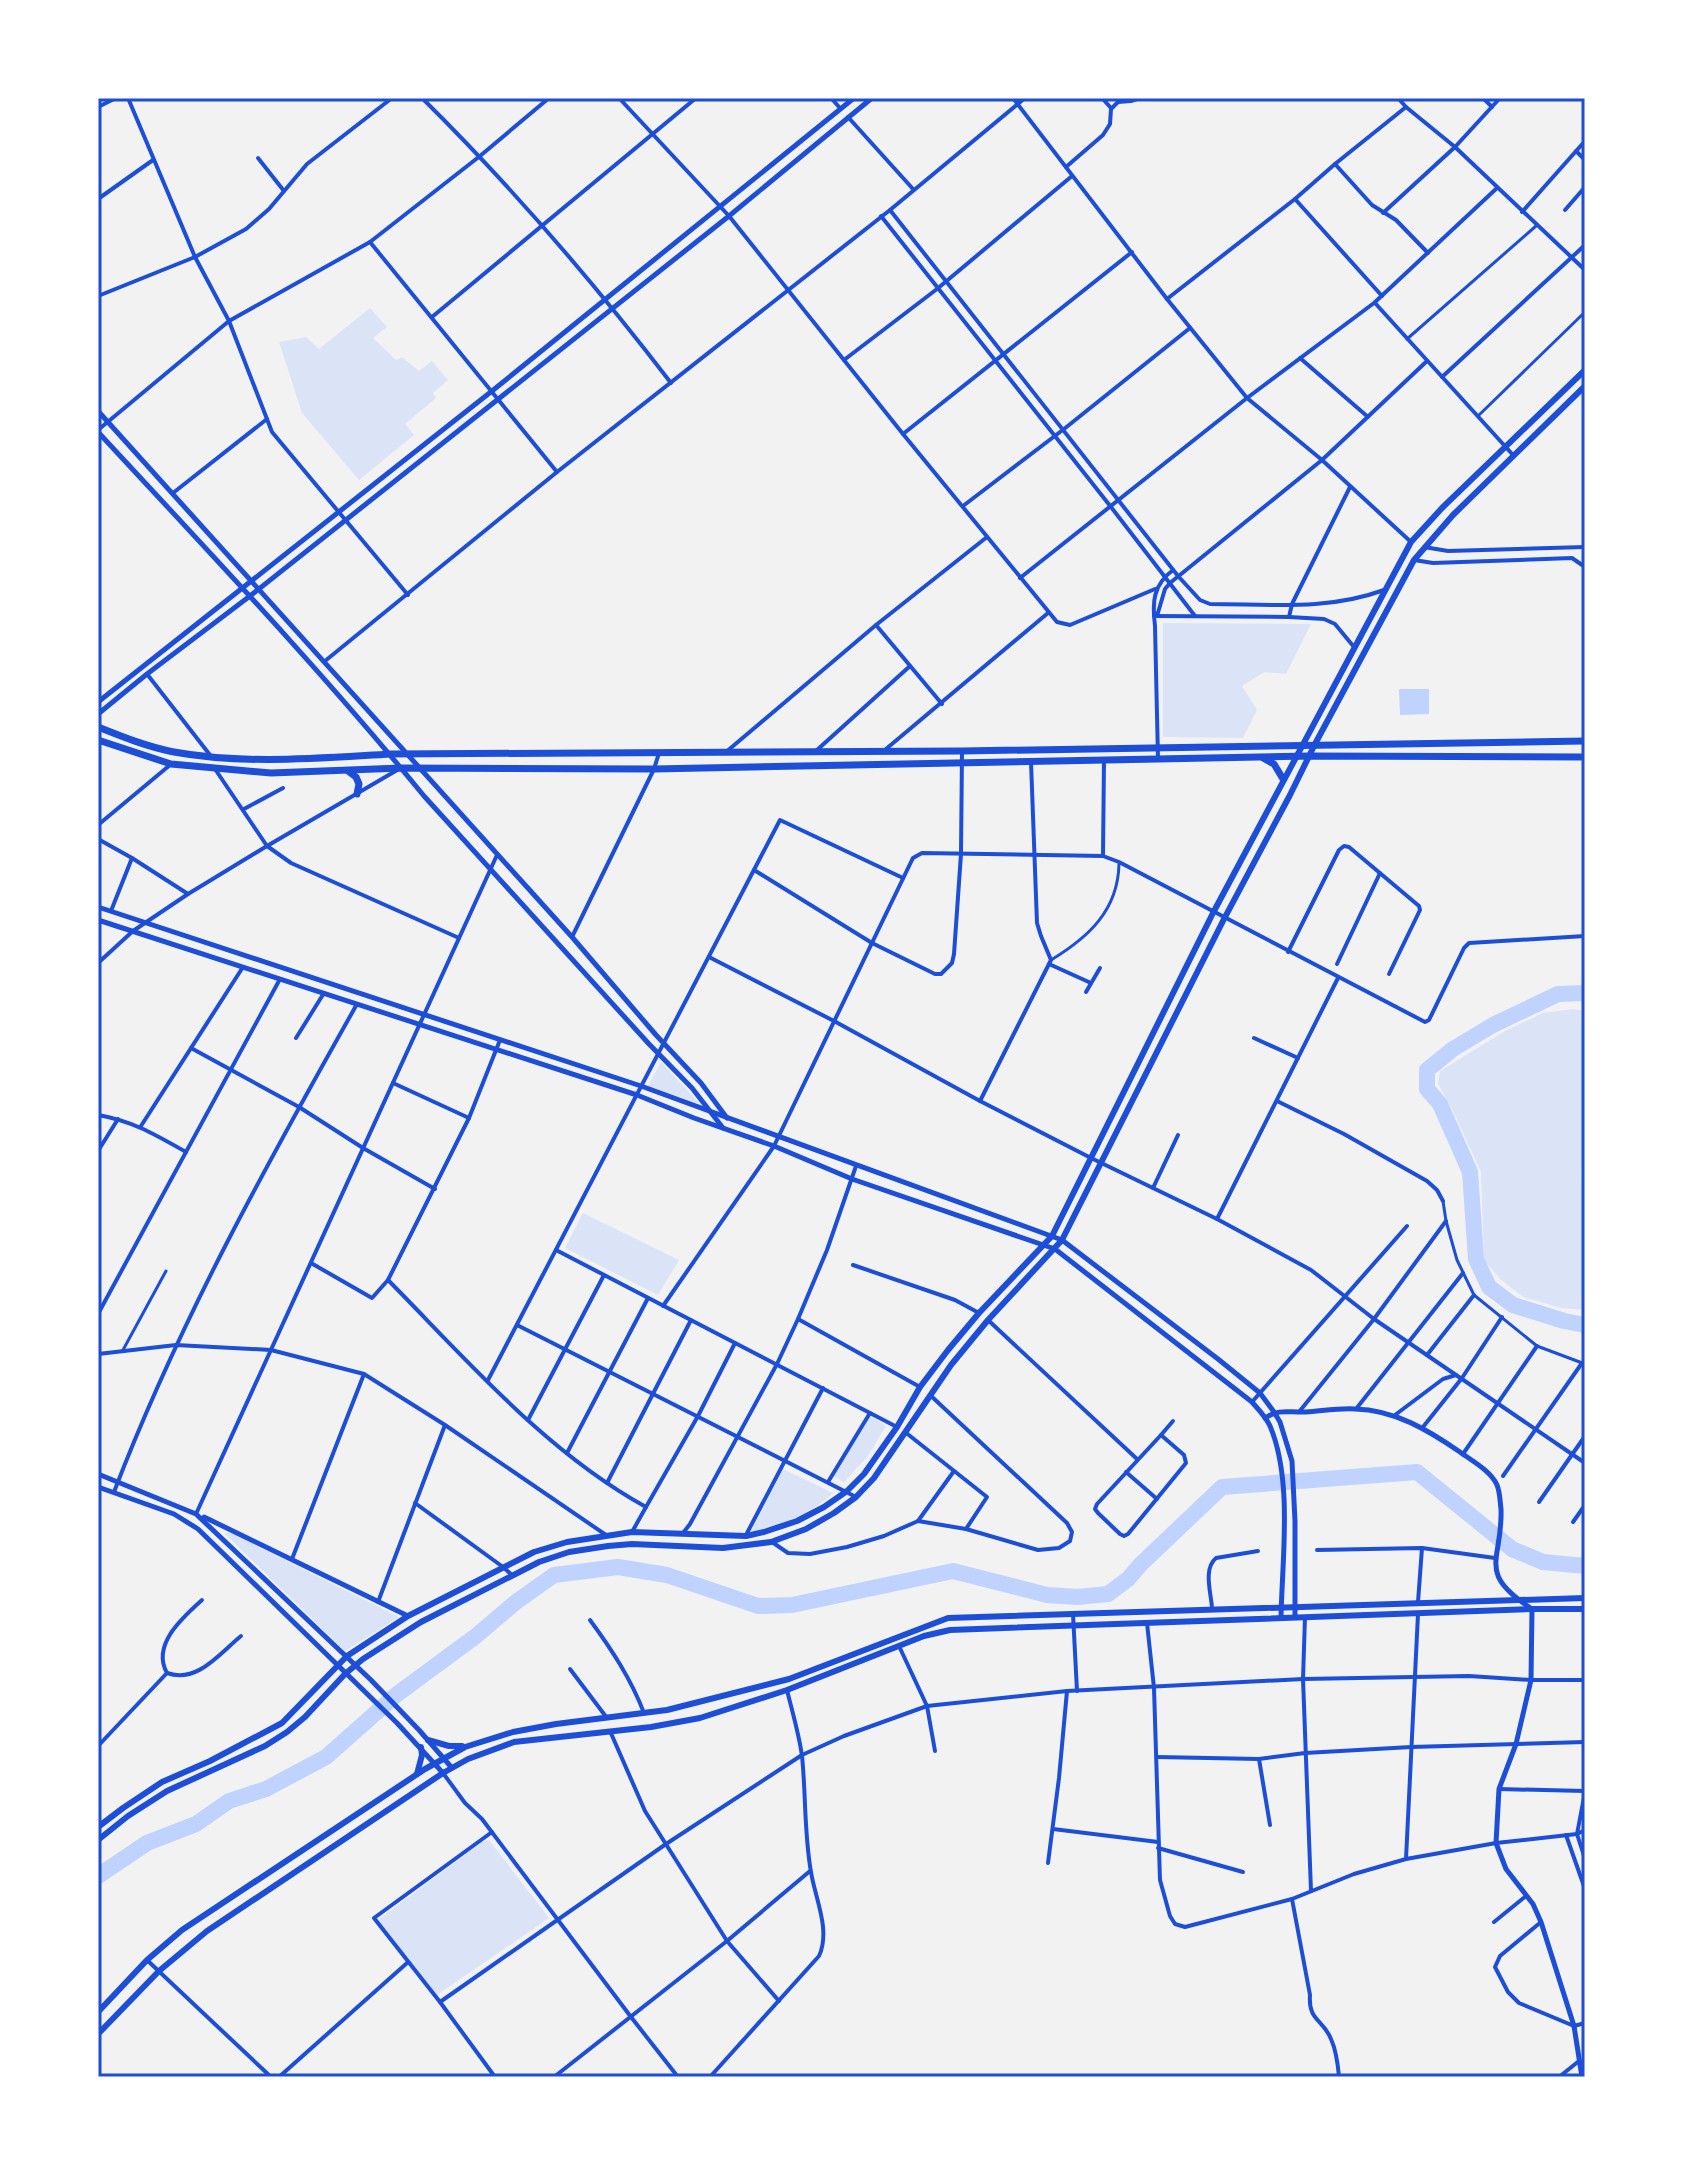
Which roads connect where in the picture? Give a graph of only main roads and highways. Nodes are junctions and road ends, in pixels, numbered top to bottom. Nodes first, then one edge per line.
1 (1585, 370) edge
2 (1585, 386) edge
3 (98, 727) edge
4 (98, 740) edge
5 (1585, 741) edge
6 (1301, 744) junction
7 (1315, 744) junction
8 (1309, 756) junction
9 (1261, 757) junction
10 (1295, 757) junction
11 (1585, 757) edge
12 (348, 771) junction
13 (1283, 779) junction
14 (357, 794) road end
15 (1585, 1598) edge
16 (1585, 1609) edge
17 (428, 1740) road end
18 (421, 1747) road end
19 (465, 1747) junction
20 (417, 1774) junction
21 (98, 1827) edge
22 (98, 1840) edge
23 (98, 2012) edge
24 (98, 2034) edge

1 - 6 main road
2 - 7 main road
3 - 6 main road
4 - 12 main road
5 - 7 main road
6 - 7 main road
6 - 10 main road
7 - 8 main road
8 - 10 main road
8 - 11 main road
8 - 22 main road
9 - 10 main road
9 - 12 main road
9 - 13 main road
10 - 13 main road
12 - 14 main road
13 - 21 main road
15 - 19 main road
16 - 24 main road
17 - 19 main road
18 - 20 main road
19 - 20 main road
20 - 23 main road

